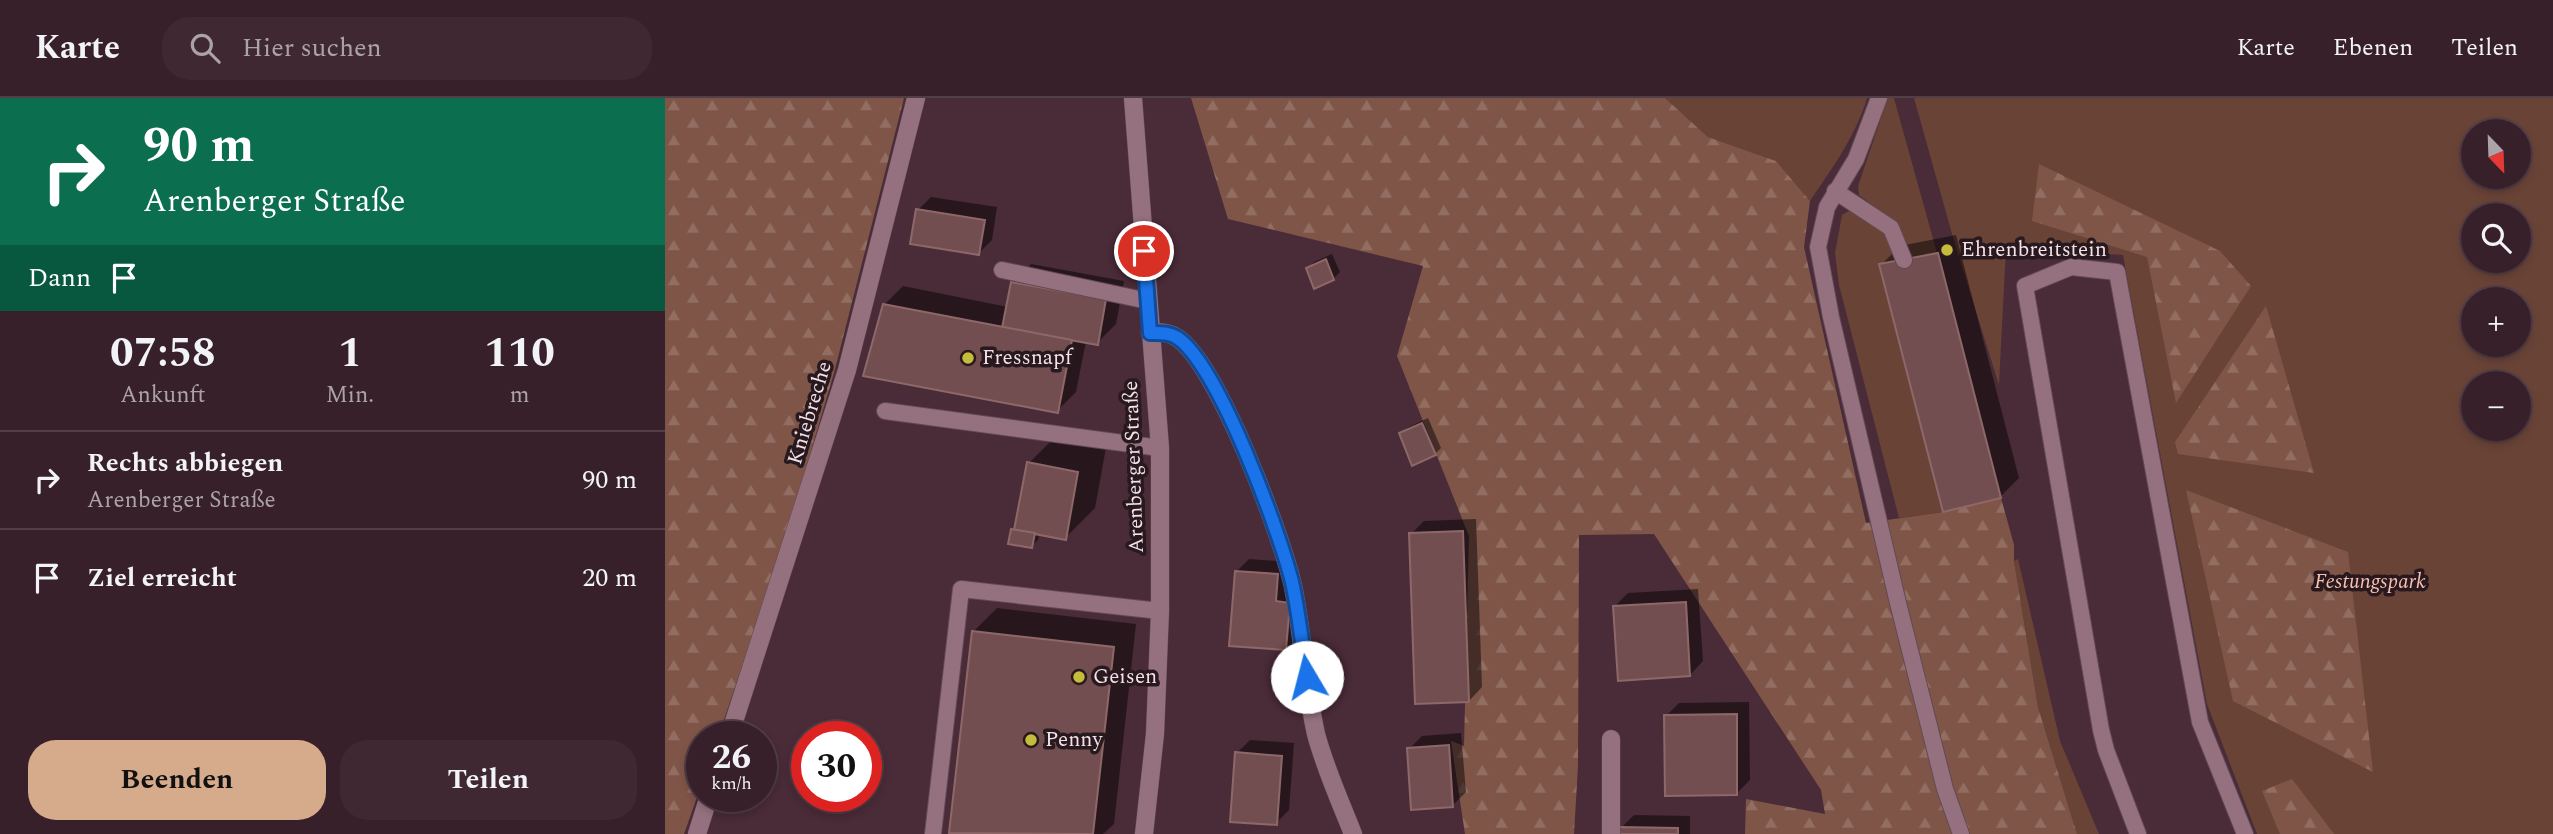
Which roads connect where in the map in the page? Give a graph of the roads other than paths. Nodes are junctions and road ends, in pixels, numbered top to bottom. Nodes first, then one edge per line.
1 (916, 98) edge
2 (1133, 98) edge
3 (1879, 98) edge
4 (1835, 191) junction
5 (1904, 260) dead end
6 (1002, 270) dead end
7 (1148, 302) junction
8 (1150, 333) junction
9 (885, 411) dead end
10 (1160, 447) junction
11 (1160, 611) junction
12 (734, 721) edge
13 (1611, 739) dead end
14 (704, 812) edge
15 (933, 833) edge
16 (697, 834) edge
17 (1144, 834) edge
18 (1353, 834) edge
19 (1611, 834) edge
20 (1961, 834) edge
21 (2138, 834) edge
22 (2245, 834) edge

1 - 12 street, Kniebreche
2 - 7 street, Arenberger Straße
3 - 4 lane
4 - 5 lane
4 - 20 lane
6 - 7 lane
7 - 8 street, Arenberger Straße
8 - 10 street, Arenberger Straße
8 - 18 street
9 - 10 lane
10 - 11 street, Arenberger Straße
11 - 15 lane
11 - 17 street, Arenberger Straße
13 - 19 street
14 - 16 street
21 - 22 lane

